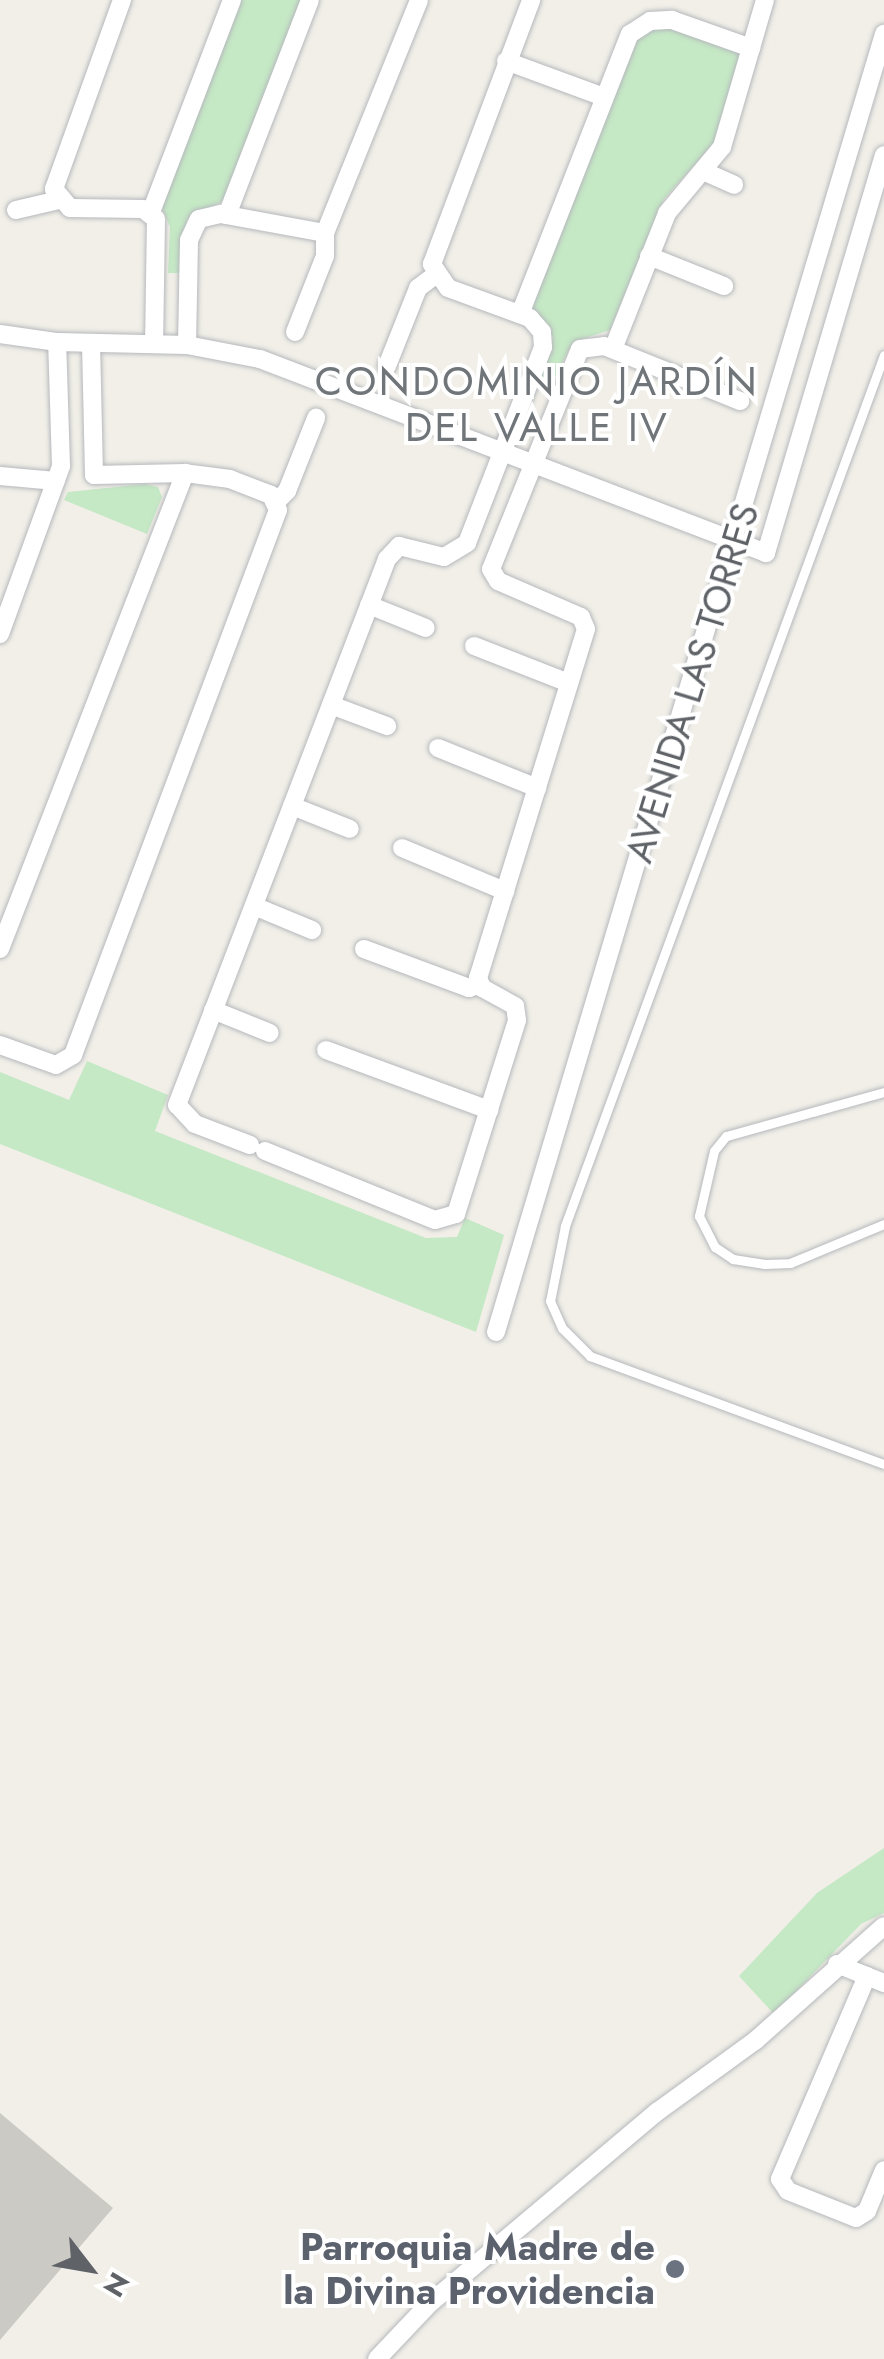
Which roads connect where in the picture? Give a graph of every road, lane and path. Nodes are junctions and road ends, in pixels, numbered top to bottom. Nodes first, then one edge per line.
1 (122, 0) edge
2 (232, 0) edge
3 (310, 0) edge
4 (419, 0) edge
5 (531, 0) edge
6 (766, 0) edge
7 (884, 34) edge
8 (751, 48) junction
9 (506, 61) junction
10 (601, 96) junction
11 (884, 155) edge
12 (703, 171) junction
13 (734, 185) dead end
14 (59, 200) junction
15 (16, 210) dead end
16 (151, 212) junction
17 (227, 215) junction
18 (325, 233) junction
19 (649, 256) junction
20 (435, 275) junction
21 (724, 286) dead end
22 (520, 314) junction
23 (296, 332) dead end
24 (0, 334) edge
25 (57, 342) junction
26 (154, 342) junction
27 (91, 344) junction
28 (187, 345) junction
29 (613, 349) junction
30 (884, 355) edge
31 (387, 366) dead end
32 (740, 401) dead end
33 (316, 418) dead end
34 (503, 451) junction
35 (532, 462) junction
36 (185, 473) junction
37 (0, 476) edge
38 (56, 481) junction
39 (276, 502) junction
40 (735, 541) junction
41 (370, 604) junction
42 (426, 628) dead end
43 (0, 634) edge
44 (474, 646) dead end
45 (569, 683) junction
46 (331, 705) junction
47 (387, 726) dead end
48 (438, 748) dead end
49 (537, 788) junction
50 (292, 806) junction
51 (350, 829) dead end
52 (402, 848) dead end
53 (505, 890) junction
54 (254, 906) junction
55 (312, 930) dead end
56 (0, 949) edge
57 (364, 949) dead end
58 (480, 984) junction
59 (214, 1010) junction
60 (270, 1033) dead end
61 (0, 1045) edge
62 (326, 1050) dead end
63 (884, 1092) edge
64 (488, 1110) junction
65 (884, 1224) edge
66 (496, 1332) dead end
67 (884, 1464) edge
68 (884, 1926) edge
69 (837, 1964) junction
70 (875, 1980) edge
71 (884, 2170) edge
72 (376, 2359) edge

1 - 14 street
2 - 16 street
3 - 17 street
4 - 18 street
5 - 9 street
6 - 8 street
7 - 40 street, AVENIDA LAS TORRES
8 - 10 street
8 - 12 street
9 - 10 street
9 - 20 street
10 - 22 street
11 - 40 street, AVENIDA LAS TORRES
12 - 13 street
12 - 19 street
14 - 15 street
14 - 16 street
16 - 26 street
17 - 18 street
17 - 28 street
18 - 23 street
19 - 21 street
19 - 29 street
20 - 22 street
20 - 31 street
22 - 34 street
24 - 25 street
25 - 27 street
25 - 38 street
26 - 27 street
26 - 28 street
27 - 36 street
28 - 34 street
29 - 32 street
29 - 35 street
30 - 67 lane
33 - 39 street
34 - 35 street
34 - 41 street
35 - 40 street
35 - 45 street
36 - 39 street
36 - 56 street
37 - 38 street
38 - 43 street
39 - 61 street
40 - 66 street, AVENIDA LAS TORRES
41 - 42 street
41 - 46 street
44 - 45 street
45 - 49 street
46 - 47 street
46 - 50 street
48 - 49 street
49 - 53 street
50 - 51 street
50 - 54 street
52 - 53 street
53 - 58 street
54 - 55 street
54 - 59 street
57 - 58 street
58 - 64 street
59 - 60 street
59 - 64 street
62 - 64 street
63 - 65 lane
68 - 69 street
69 - 70 street
69 - 72 street
70 - 71 street

